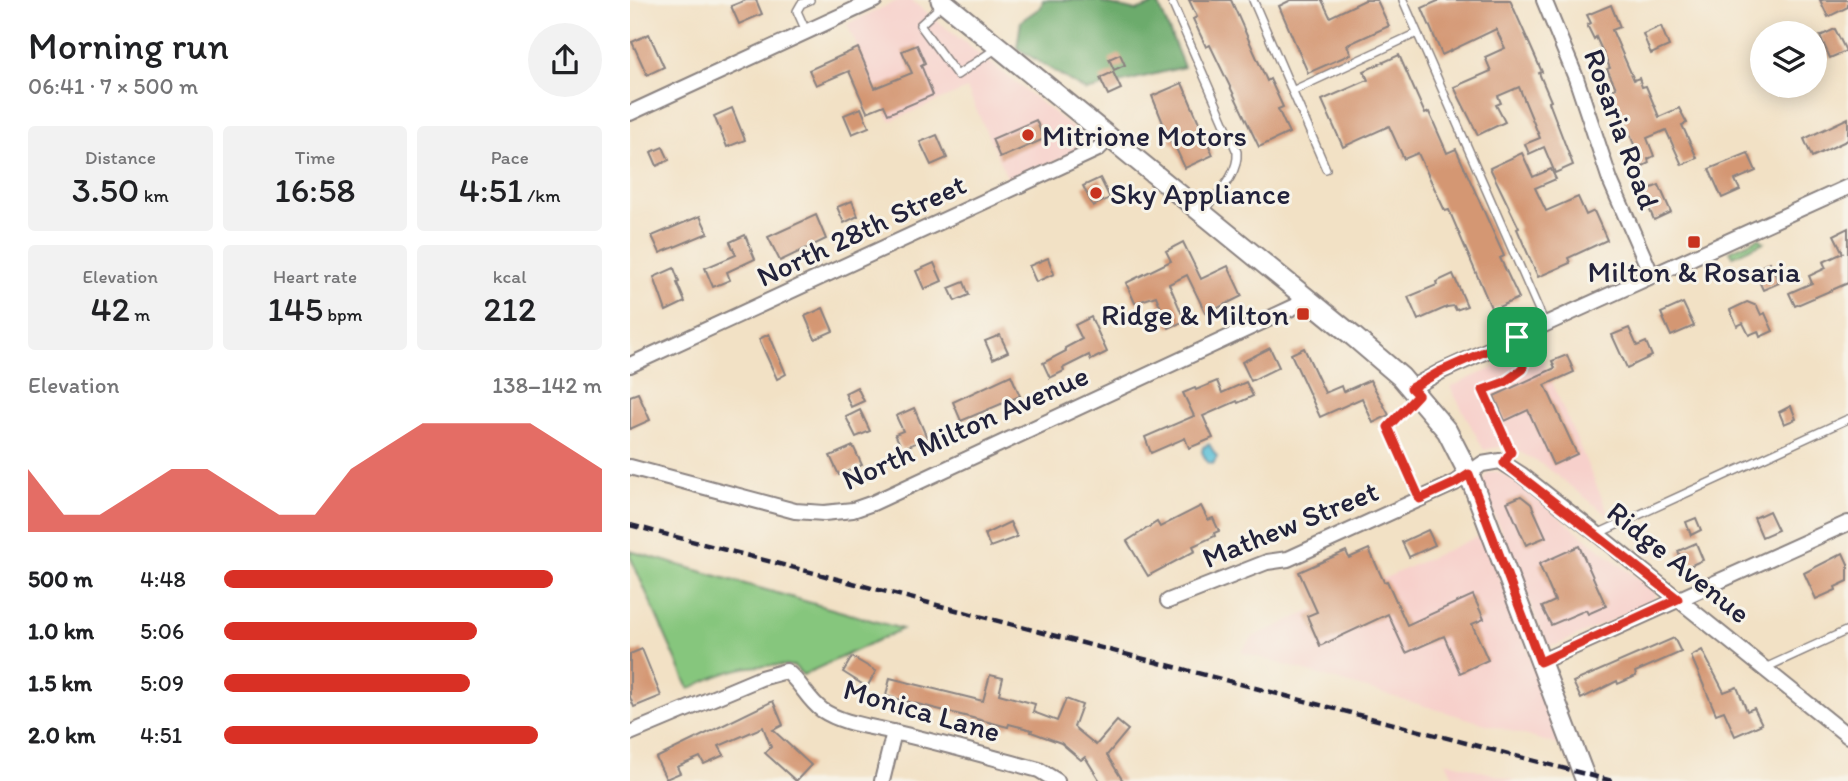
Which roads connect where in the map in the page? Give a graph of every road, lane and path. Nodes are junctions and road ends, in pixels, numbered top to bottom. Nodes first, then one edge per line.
1 (810, 0) edge
2 (875, 0) edge
3 (1171, 0) edge
4 (1253, 0) edge
5 (1403, 0) edge
6 (1544, 0) edge
7 (943, 1) edge
8 (807, 32) junction
9 (1417, 33) junction
10 (998, 47) junction
11 (1293, 91) junction
12 (630, 113) edge
13 (1110, 137) junction
14 (1326, 169) dead end
15 (1848, 187) edge
16 (1202, 213) junction
17 (1652, 276) junction
18 (1304, 296) junction
19 (1545, 324) junction
20 (1517, 337) junction
21 (630, 365) edge
22 (1414, 391) junction
23 (1848, 419) edge
24 (1504, 463) junction
25 (630, 467) edge
26 (1469, 474) junction
27 (1420, 499) junction
28 (1848, 523) edge
29 (1597, 534) junction
30 (1678, 599) junction
31 (1168, 601) dead end
32 (1848, 631) edge
33 (1540, 662) junction
34 (1765, 668) junction
35 (894, 732) junction
36 (630, 733) edge
37 (1847, 734) edge
38 (883, 781) edge
39 (1056, 781) edge
40 (1586, 781) edge

1 - 8 lane
2 - 8 street
3 - 16 lane
4 - 11 lane
5 - 9 lane
6 - 17 street, Rosaria Road
7 - 10 street
7 - 10 lane
8 - 12 street
9 - 11 lane
9 - 19 lane
10 - 13 street
11 - 14 lane
13 - 16 street
13 - 21 street, North 28th Street
15 - 17 street
16 - 18 street
17 - 19 street
18 - 22 street
18 - 25 street, North Milton Avenue
19 - 20 street
20 - 22 street
20 - 24 lane
22 - 26 street
22 - 27 lane
23 - 29 lane
24 - 26 street
24 - 29 street, Ridge Avenue
26 - 27 street, Mathew Street
26 - 33 street
27 - 31 street, Mathew Street
28 - 30 street
29 - 30 street, Ridge Avenue
30 - 33 street
30 - 34 street, Ridge Avenue
32 - 34 lane
33 - 40 street
34 - 37 street, Ridge Avenue
35 - 36 street, Monica Lane
35 - 38 street
35 - 39 street, Monica Lane

